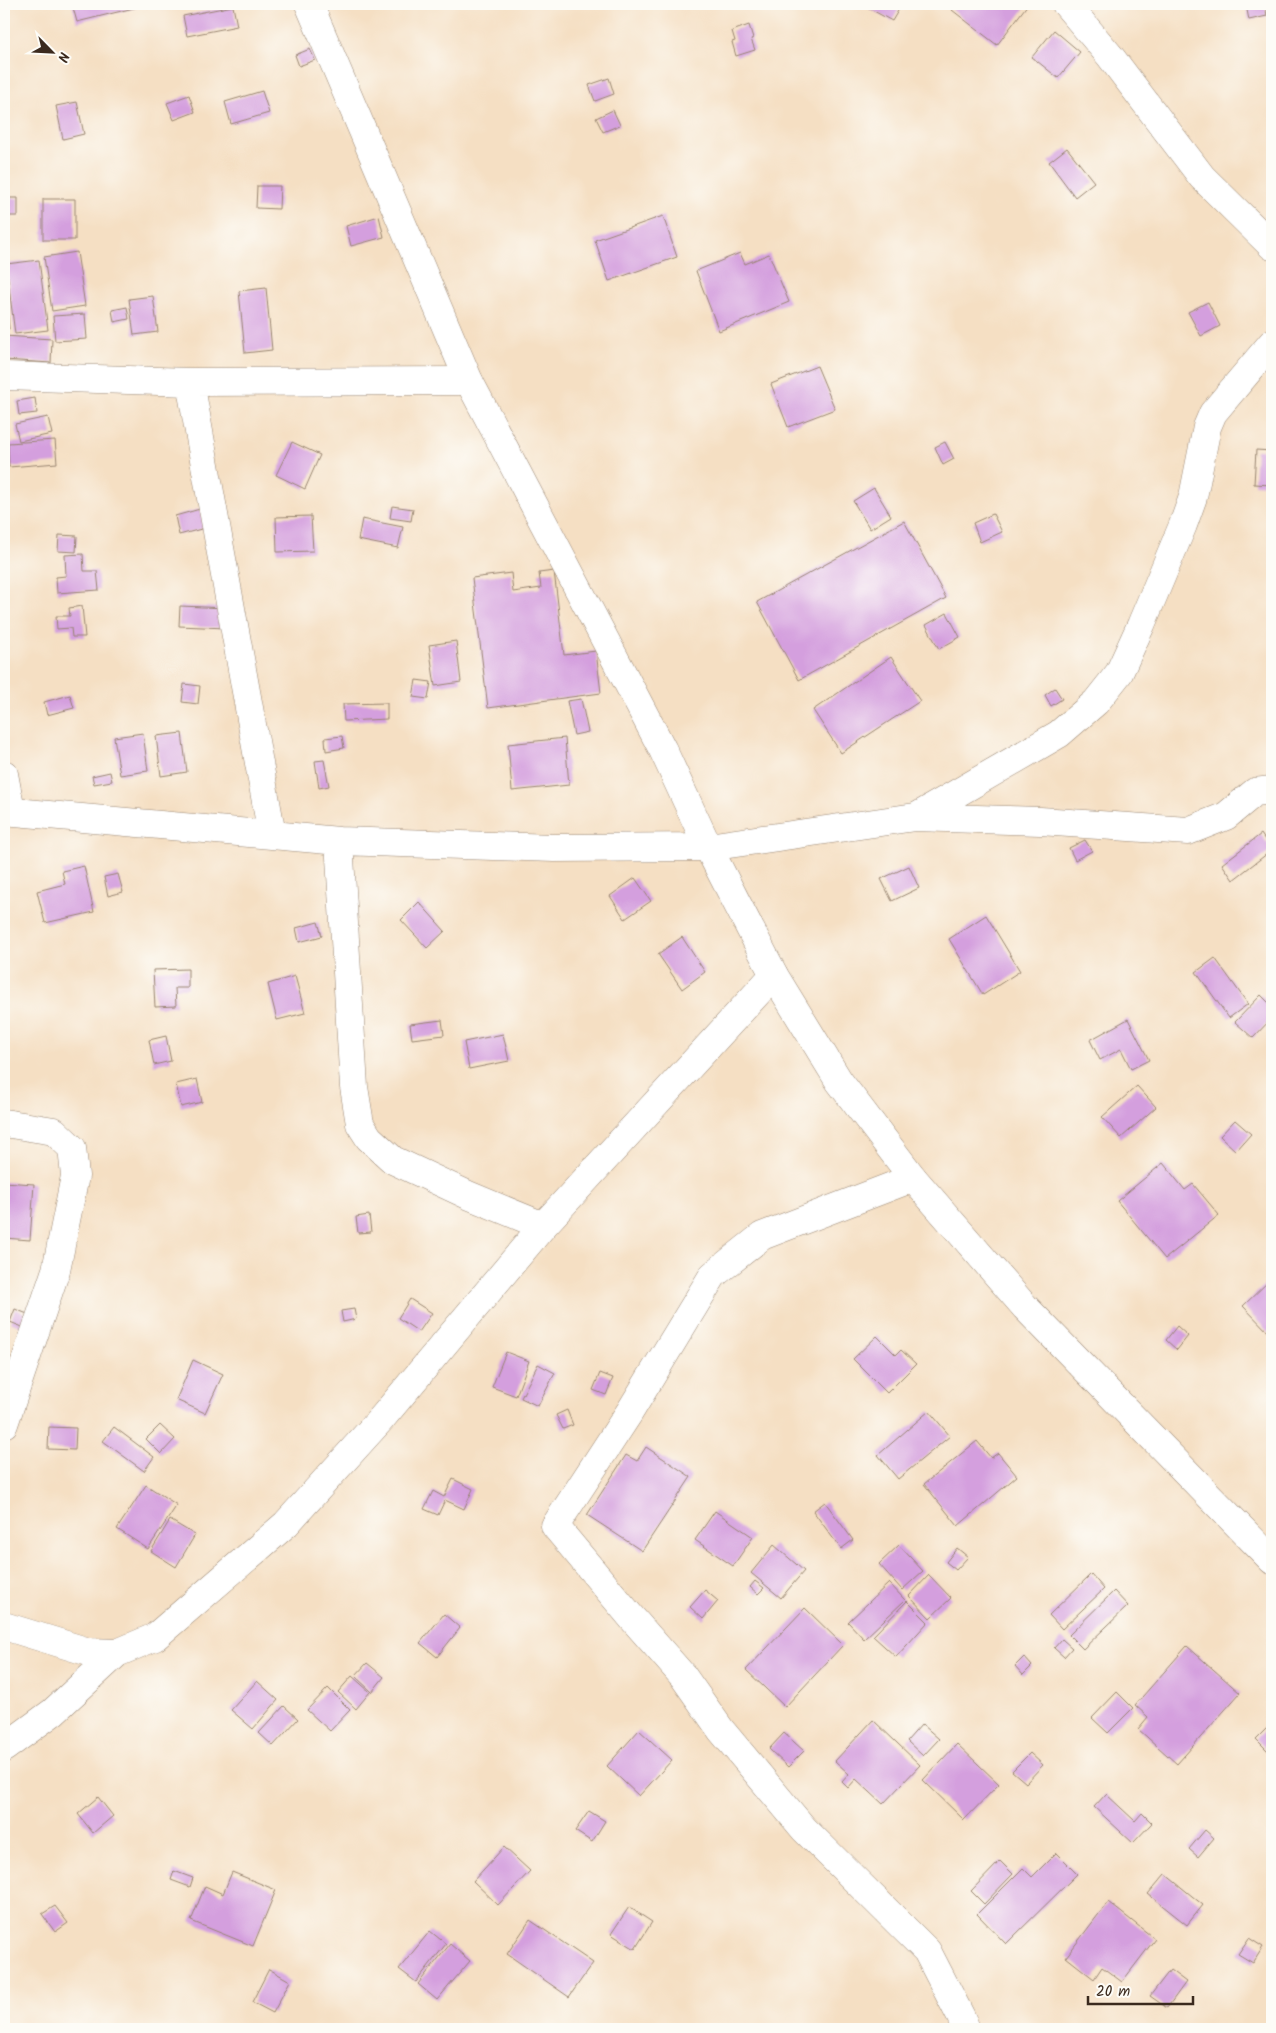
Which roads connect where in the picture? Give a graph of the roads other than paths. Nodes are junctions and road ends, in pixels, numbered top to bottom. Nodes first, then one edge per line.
1 (309, 4) edge
2 (1066, 4) edge
3 (1272, 246) edge
4 (1272, 343) edge
5 (4, 376) edge
6 (468, 381) junction
7 (190, 382) junction
8 (4, 774) edge
9 (1272, 790) edge
10 (7, 811) edge
11 (915, 817) junction
12 (272, 836) junction
13 (339, 841) junction
14 (708, 847) junction
15 (774, 975) junction
16 (4, 1123) edge
17 (913, 1178) junction
18 (542, 1226) junction
19 (4, 1424) edge
20 (1272, 1560) edge
21 (4, 1626) edge
22 (117, 1653) junction
23 (4, 1748) edge
24 (966, 2029) edge

1 - 6 street
2 - 3 street
4 - 11 street
5 - 7 street
6 - 7 street
6 - 14 street
7 - 12 street
8 - 10 street
9 - 11 street
10 - 12 street
11 - 14 street
12 - 13 street
13 - 14 street
13 - 18 street
14 - 15 street
15 - 17 street
15 - 18 street
16 - 19 street
17 - 20 street
17 - 24 street
18 - 22 street
21 - 22 street
22 - 23 street

